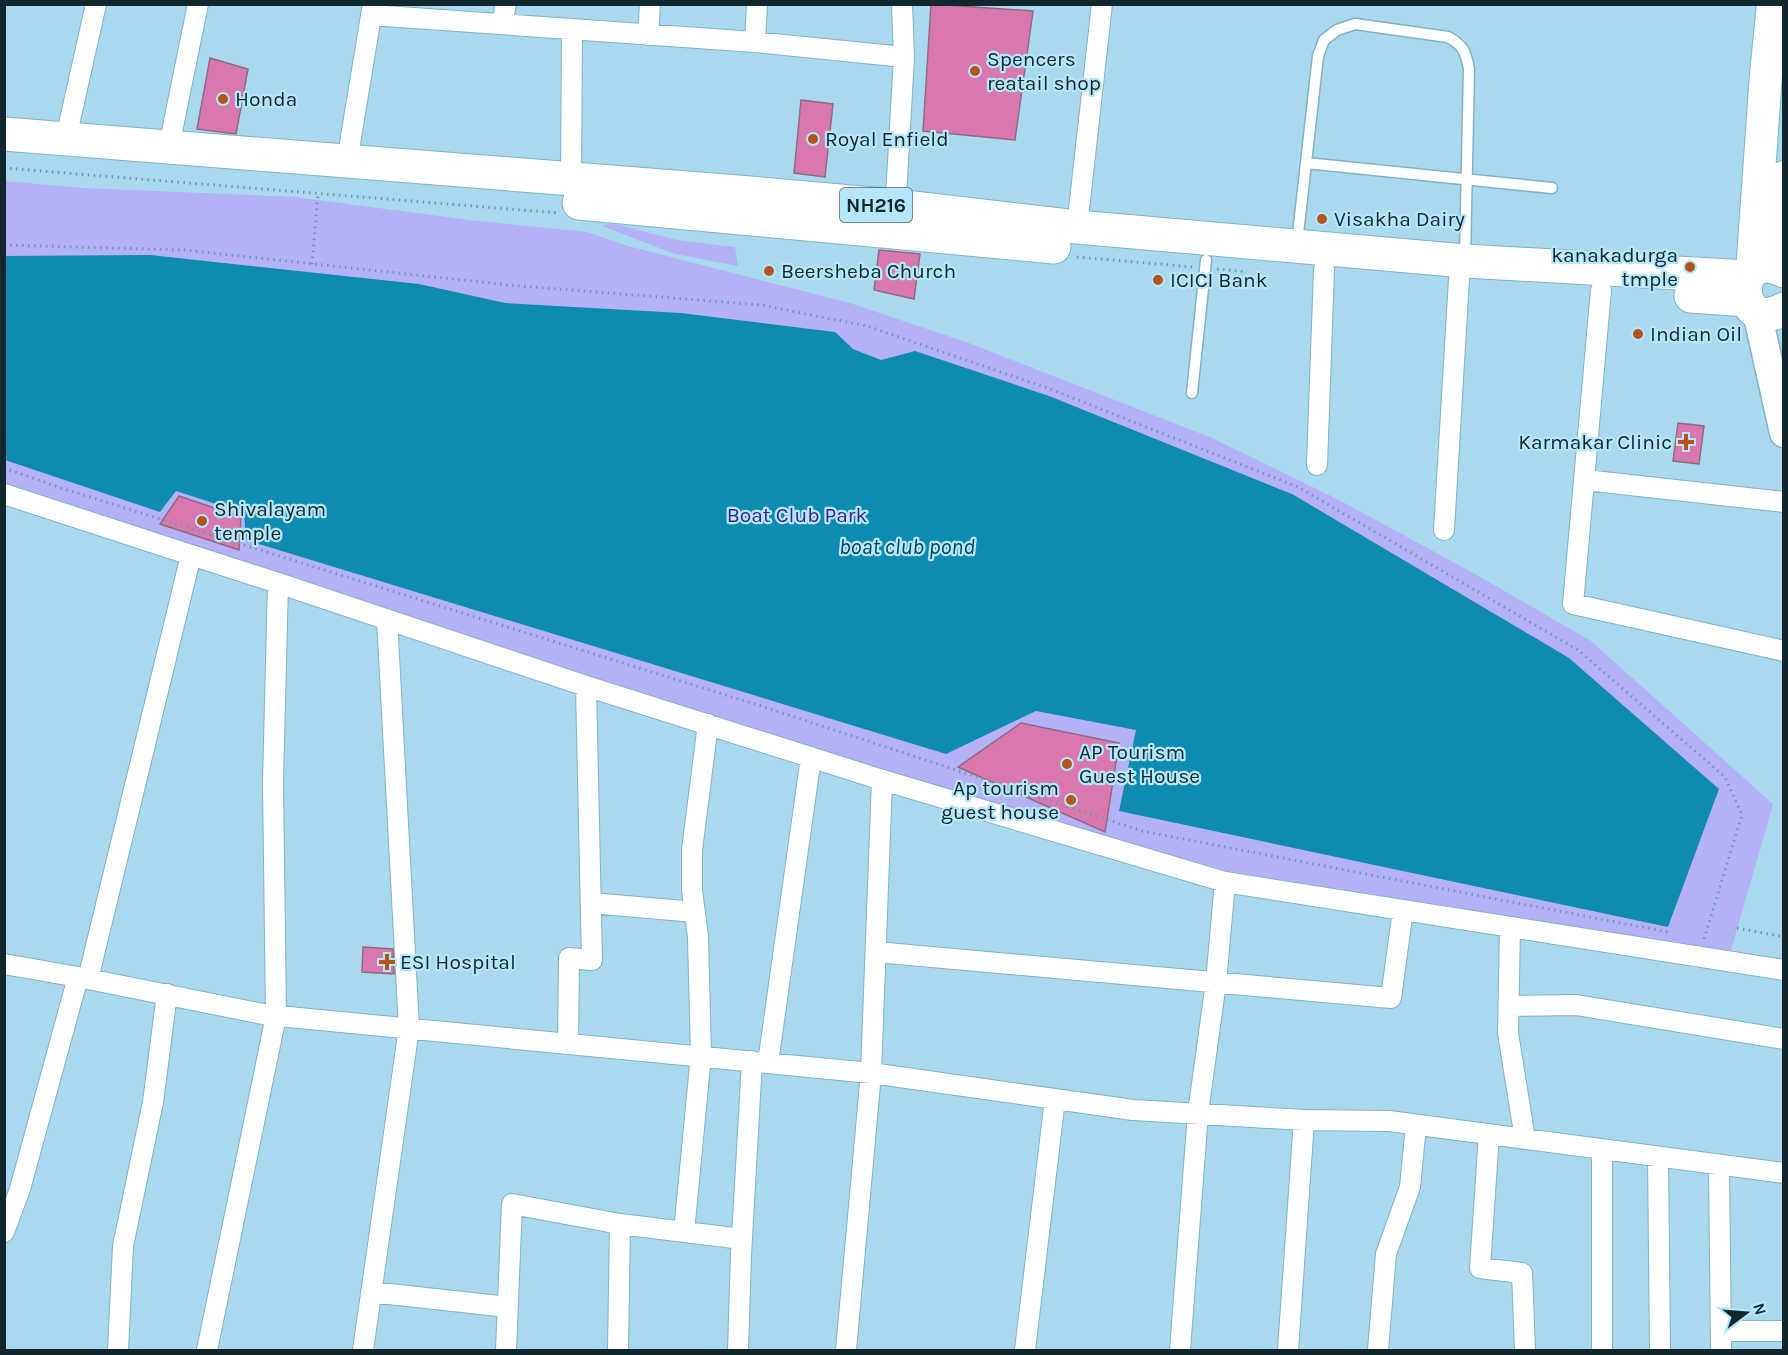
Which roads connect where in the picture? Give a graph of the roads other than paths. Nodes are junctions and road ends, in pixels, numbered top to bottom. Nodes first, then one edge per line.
1 (96, 4) edge
2 (198, 4) edge
3 (506, 4) edge
4 (650, 4) edge
5 (757, 4) edge
6 (902, 4) edge
7 (1102, 4) edge
8 (1773, 4) edge
9 (372, 10) edge
10 (502, 24) junction
11 (572, 30) junction
12 (648, 35) junction
13 (755, 42) junction
14 (904, 57) junction
15 (4, 134) edge
16 (66, 138) junction
17 (169, 146) junction
18 (4, 155) edge
19 (347, 161) junction
20 (1306, 163) junction
21 (1784, 177) edge
22 (571, 180) junction
23 (1467, 180) junction
24 (1552, 188) dead end
25 (894, 219) junction
26 (1077, 227) junction
27 (1297, 246) junction
28 (1206, 260) junction
29 (1324, 269) junction
30 (1462, 270) junction
31 (1601, 290) junction
32 (1765, 290) edge
33 (1784, 350) edge
34 (1192, 393) dead end
35 (1784, 433) edge
36 (1317, 465) dead end
37 (1585, 480) junction
38 (4, 494) edge
39 (1784, 502) edge
40 (1444, 530) dead end
41 (191, 555) junction
42 (278, 583) junction
43 (387, 619) junction
44 (1784, 651) edge
45 (586, 686) junction
46 (708, 724) junction
47 (811, 757) junction
48 (882, 780) junction
49 (1225, 882) junction
50 (591, 903) junction
51 (1403, 910) junction
52 (695, 912) junction
53 (1510, 927) junction
54 (876, 952) junction
55 (4, 964) edge
56 (1784, 970) edge
57 (83, 978) junction
58 (1216, 982) junction
59 (167, 994) junction
60 (1509, 1006) junction
61 (276, 1016) junction
62 (409, 1028) junction
63 (1784, 1039) edge
64 (568, 1044) junction
65 (701, 1055) junction
66 (760, 1062) junction
67 (871, 1073) junction
68 (1055, 1099) junction
69 (1198, 1113) junction
70 (1304, 1120) junction
71 (1416, 1125) junction
72 (1489, 1134) junction
73 (1525, 1139) junction
74 (1602, 1149) junction
75 (1658, 1157) junction
76 (1719, 1165) junction
77 (1784, 1173) edge
78 (620, 1224) junction
79 (6, 1225) edge
80 (684, 1232) junction
81 (742, 1239) junction
82 (371, 1292) junction
83 (508, 1307) junction
84 (1784, 1331) edge
85 (1721, 1341) edge
86 (118, 1350) edge
87 (207, 1350) edge
88 (363, 1350) edge
89 (506, 1350) edge
90 (618, 1350) edge
91 (738, 1350) edge
92 (846, 1350) edge
93 (1024, 1350) edge
94 (1180, 1350) edge
95 (1288, 1350) edge
96 (1378, 1350) edge
97 (1525, 1350) edge
98 (1602, 1350) edge
99 (1660, 1350) edge

1 - 16 street
2 - 17 street
3 - 10 street
4 - 12 street
5 - 13 street
6 - 14 street
7 - 26 street
8 - 32 main road
9 - 10 street
9 - 19 street
10 - 11 street
11 - 12 street
11 - 22 street
12 - 13 street
13 - 14 street
14 - 25 street
15 - 16 highway, NH216
16 - 17 highway, NH216
17 - 19 highway, NH216
18 - 25 highway, NH216
19 - 22 highway, NH216
20 - 23 lane
20 - 23 lane
20 - 27 lane
21 - 32 main road
22 - 25 highway, NH216
23 - 24 lane
23 - 30 lane
25 - 26 highway, NH216
25 - 28 highway, NH216
26 - 27 highway, NH216
27 - 30 highway, NH216
28 - 29 highway, NH216
28 - 34 lane
29 - 30 highway, NH216
29 - 36 street
30 - 31 highway, NH216
30 - 32 highway, NH216
30 - 40 street
31 - 32 highway, NH216
31 - 37 street
32 - 33 main road
32 - 35 main road
37 - 39 street
37 - 44 street
38 - 41 street
41 - 42 street
41 - 57 street
42 - 43 street
42 - 61 street
43 - 45 street
43 - 62 street
45 - 46 street
45 - 50 street
46 - 47 street
46 - 52 street
47 - 48 street
47 - 66 street
48 - 49 street
48 - 54 street
49 - 51 street
49 - 58 street
50 - 52 street
50 - 64 street
51 - 53 street
51 - 58 street
52 - 65 street
53 - 56 street
53 - 60 street
54 - 58 street
54 - 67 street
55 - 57 street
57 - 59 street
57 - 79 street
58 - 69 street
59 - 61 street
59 - 86 street
60 - 63 street
60 - 73 street
61 - 62 street
61 - 87 street
62 - 64 street
62 - 82 street
64 - 65 street
65 - 66 street
65 - 80 street
66 - 67 street
66 - 81 street
67 - 68 street
67 - 92 street
68 - 69 street
68 - 93 street
69 - 70 street
69 - 94 street
70 - 71 street
70 - 95 street
71 - 72 street
71 - 96 street
72 - 73 street
72 - 97 street
73 - 74 street
74 - 75 street
74 - 98 street
75 - 76 street
75 - 99 street
76 - 77 street
76 - 85 street
78 - 80 street
78 - 83 street
78 - 90 street
80 - 81 street
81 - 91 street
82 - 83 street
82 - 88 street
83 - 89 street
84 - 85 street

